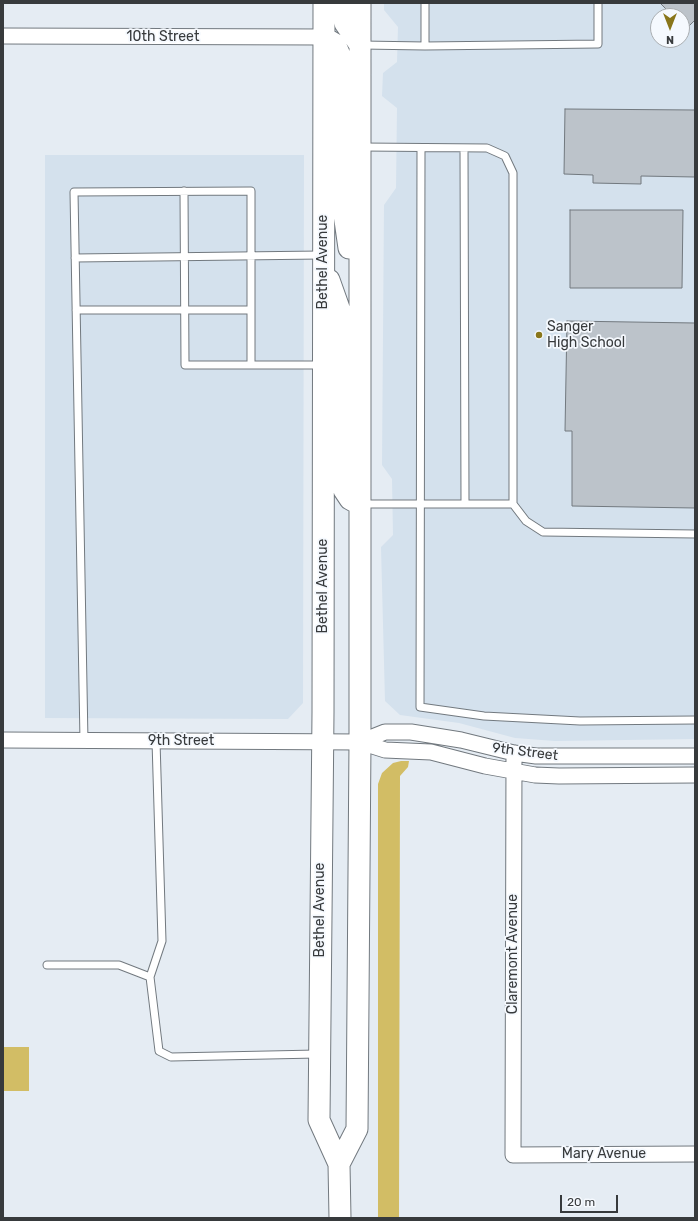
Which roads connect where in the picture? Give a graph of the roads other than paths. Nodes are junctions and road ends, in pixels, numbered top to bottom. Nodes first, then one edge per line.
1 (324, 3) edge
2 (343, 3) edge
3 (360, 3) edge
4 (425, 3) edge
5 (598, 3) edge
6 (3, 36) edge
7 (324, 37) junction
8 (360, 45) junction
9 (425, 46) junction
10 (360, 147) junction
11 (464, 148) junction
12 (421, 149) junction
13 (184, 191) junction
14 (184, 256) junction
15 (251, 256) junction
16 (75, 258) junction
17 (323, 259) junction
18 (359, 285) junction
19 (76, 310) junction
20 (185, 310) junction
21 (251, 310) junction
22 (251, 365) junction
23 (323, 365) junction
24 (359, 504) junction
25 (421, 504) junction
26 (465, 504) junction
27 (513, 504) junction
28 (695, 534) edge
29 (695, 720) edge
30 (3, 740) edge
31 (84, 740) junction
32 (156, 741) junction
33 (322, 741) junction
34 (360, 742) junction
35 (514, 754) junction
36 (695, 756) edge
37 (514, 772) junction
38 (695, 776) edge
39 (47, 965) dead end
40 (150, 977) junction
41 (319, 1054) junction
42 (695, 1154) edge
43 (513, 1155) joint
44 (339, 1164) junction
45 (340, 1218) edge

1 - 7 main road, Bethel Avenue
2 - 8 main road
3 - 8 main road, Bethel Avenue
4 - 9 lane
5 - 9 lane
6 - 7 street, 10th Street
7 - 17 main road, Bethel Avenue
7 - 18 main road
8 - 9 lane
8 - 10 main road, Bethel Avenue
10 - 12 lane
10 - 18 main road, Bethel Avenue
11 - 12 lane
11 - 26 lane
11 - 27 lane
12 - 25 lane
13 - 14 lane
13 - 15 lane
13 - 16 lane
14 - 15 lane
14 - 16 lane
14 - 20 lane
15 - 17 lane
15 - 21 lane
16 - 19 lane
17 - 23 main road, Bethel Avenue
17 - 24 main road
18 - 24 main road, Bethel Avenue
19 - 20 lane
19 - 31 lane
20 - 21 lane
20 - 22 lane
21 - 22 lane
22 - 23 lane
23 - 33 main road, Bethel Avenue
24 - 25 lane
24 - 34 main road, Bethel Avenue
25 - 26 lane
25 - 29 lane
26 - 27 lane
27 - 28 lane
30 - 31 street, 9th Street
31 - 32 street, 9th Street
32 - 33 street, 9th Street
32 - 40 lane
33 - 34 street, 9th Street
33 - 41 main road, Bethel Avenue
34 - 35 street, 9th Street
34 - 37 street, 9th Street
34 - 44 main road, Bethel Avenue
35 - 36 street, 9th Street
35 - 37 street, Claremont Avenue
37 - 38 street, 9th Street
37 - 43 street, Claremont Avenue
39 - 40 lane
40 - 41 lane
41 - 44 main road, Bethel Avenue
42 - 43 street, Mary Avenue
44 - 45 main road, Bethel Avenue

